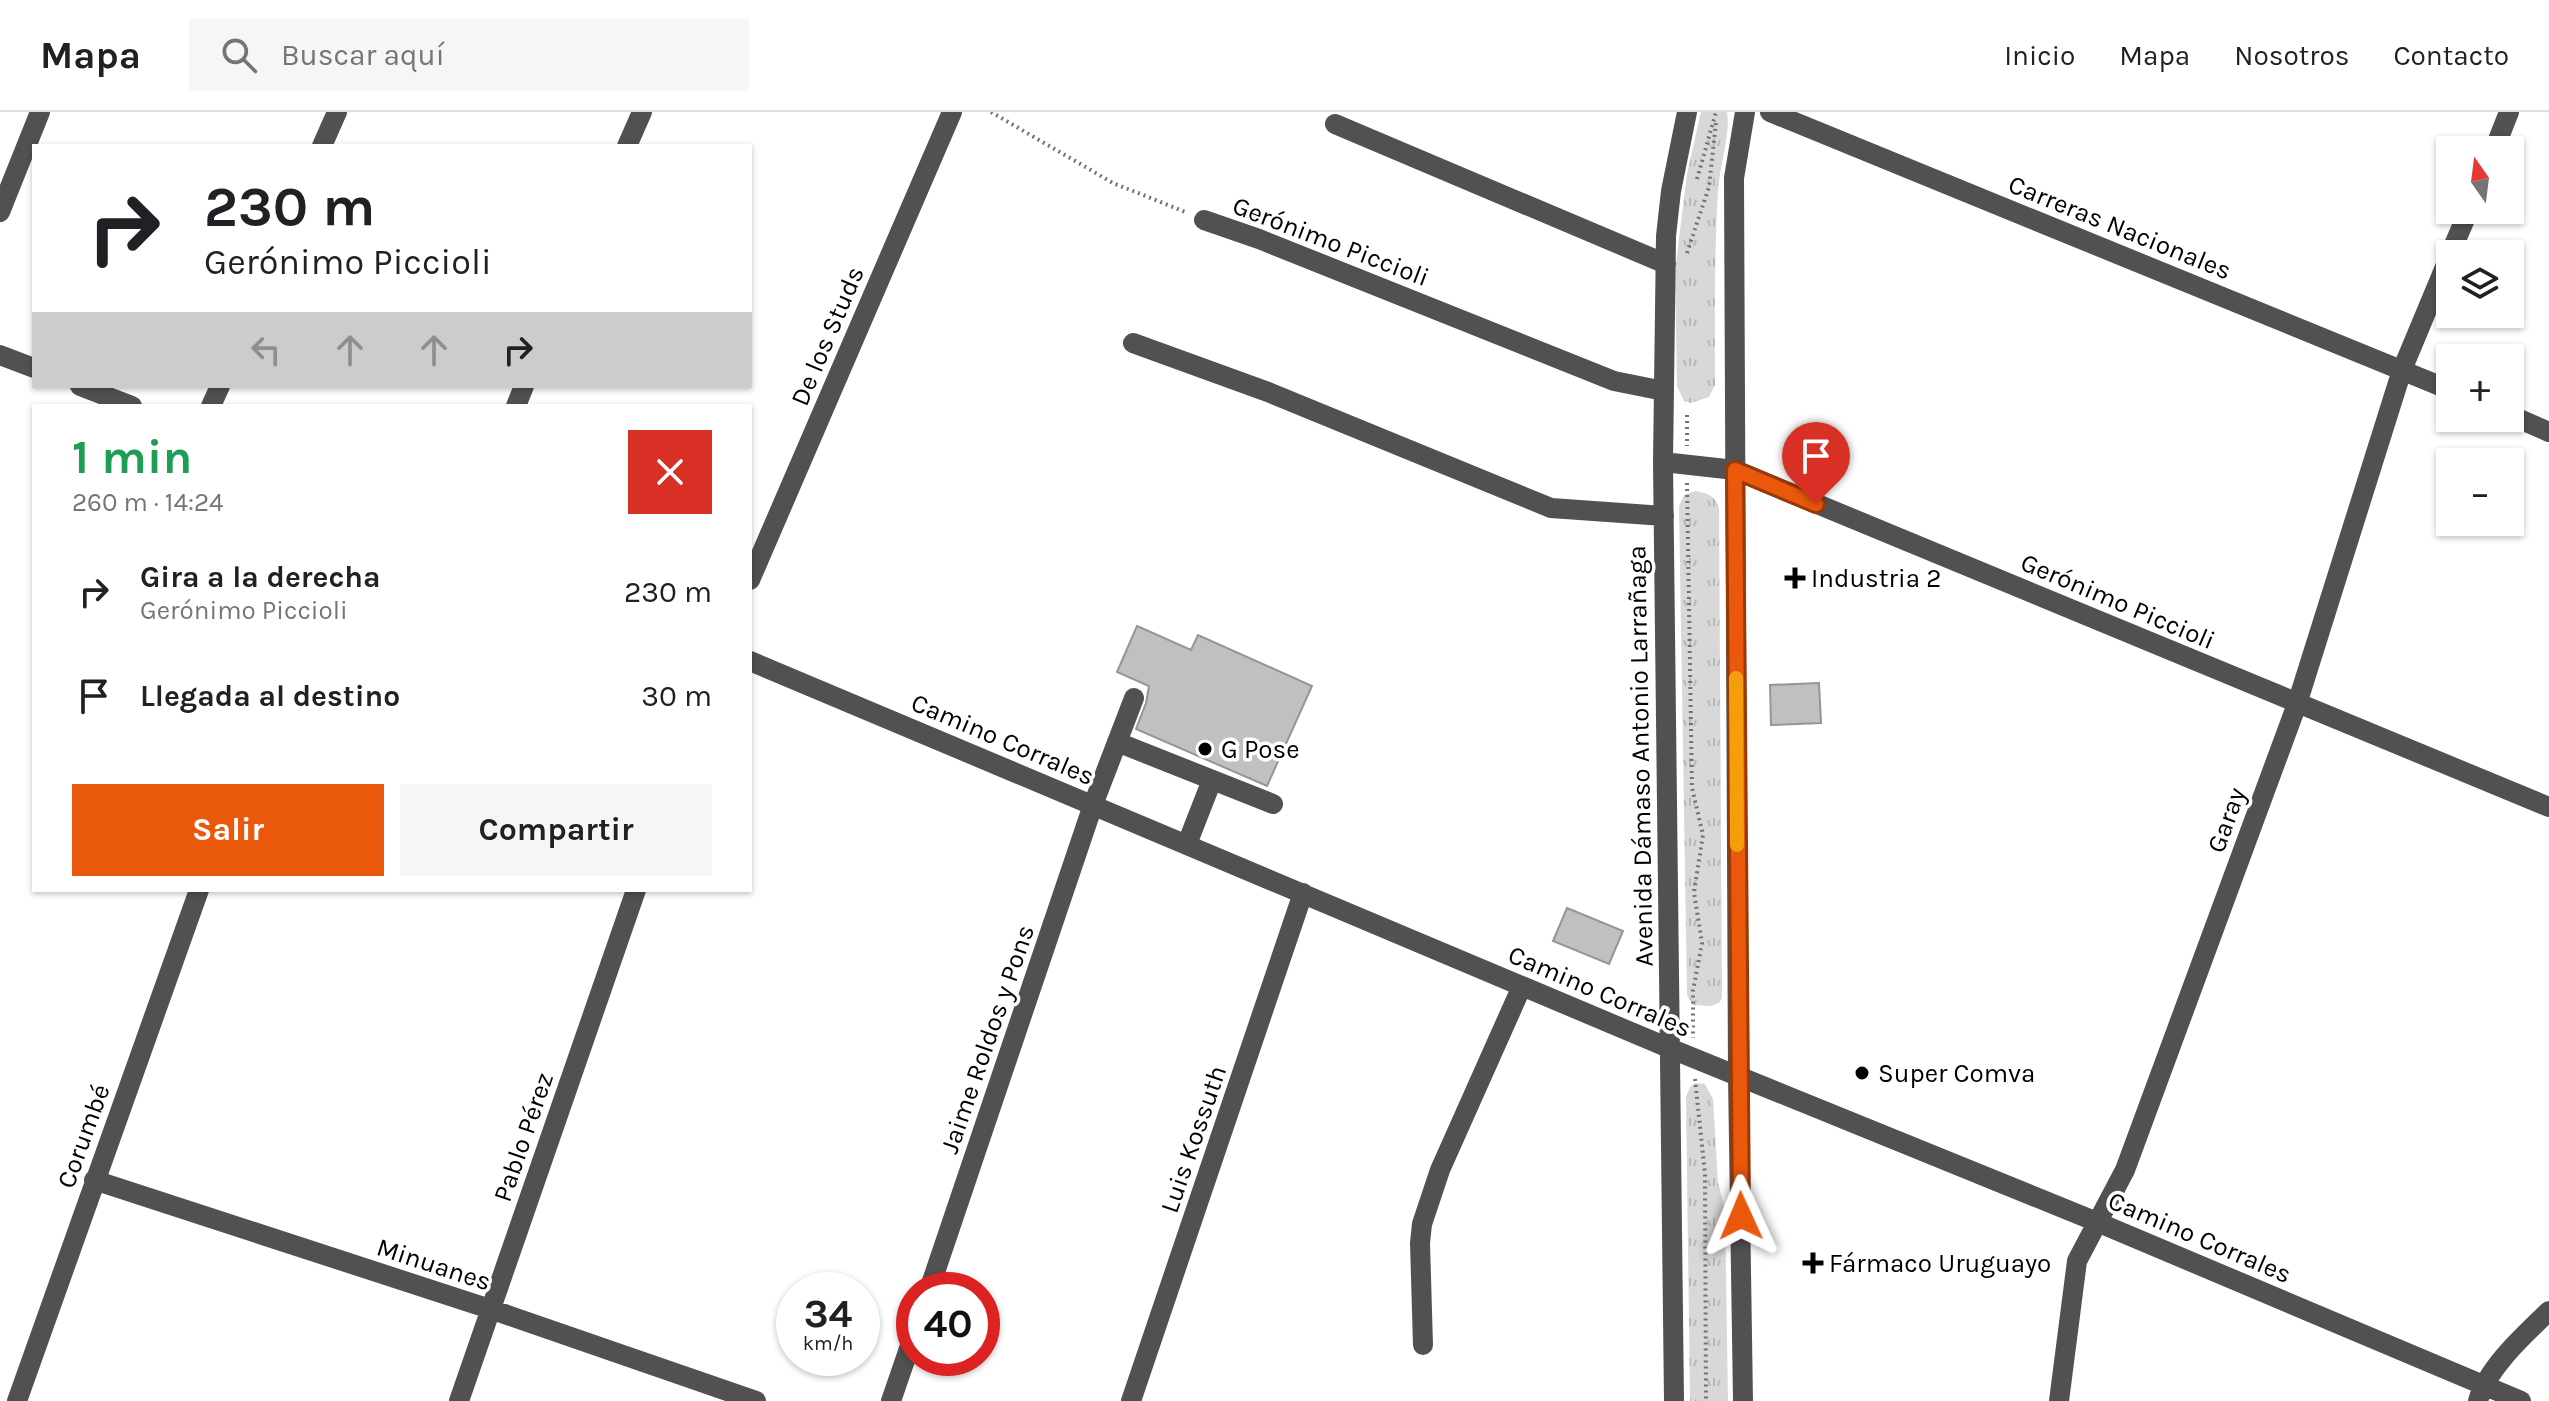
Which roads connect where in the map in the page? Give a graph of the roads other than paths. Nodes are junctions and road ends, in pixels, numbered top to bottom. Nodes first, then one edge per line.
1 (40, 112) edge
2 (337, 112) edge
3 (642, 112) edge
4 (952, 112) edge
5 (1687, 112) edge
6 (1745, 112) edge
7 (1770, 112) edge
8 (2509, 112) edge
9 (1335, 124) dead end
10 (2500, 136) edge
11 (323, 144) edge
12 (628, 144) edge
13 (0, 212) edge
14 (1204, 220) road end
15 (1666, 264) junction
16 (2436, 288) edge
17 (1133, 343) dead end
18 (0, 355) edge
19 (32, 367) edge
20 (2402, 370) junction
21 (2436, 384) edge
22 (85, 388) edge
23 (1664, 391) junction
24 (127, 404) edge
25 (2524, 421) edge
26 (2549, 432) edge
27 (1663, 462) junction
28 (1735, 470) junction
29 (1664, 516) junction
30 (752, 575) edge
31 (752, 662) edge
32 (1134, 698) dead end
33 (2297, 704) junction
34 (1117, 742) junction
35 (1212, 780) junction
36 (1273, 804) dead end
37 (1093, 805) junction
38 (2549, 807) edge
39 (1187, 844) junction
40 (198, 892) edge
41 (635, 892) edge
42 (1303, 893) junction
43 (1522, 986) junction
44 (1669, 1048) junction
45 (1738, 1076) junction
46 (94, 1180) junction
47 (2097, 1222) junction
48 (935, 1272) edge
49 (490, 1309) junction
50 (2549, 1311) edge
51 (1423, 1345) dead end
52 (900, 1376) edge
53 (2480, 1393) edge
54 (17, 1401) edge
55 (459, 1401) edge
56 (756, 1401) edge
57 (891, 1401) edge
58 (1131, 1401) edge
59 (1674, 1401) edge
60 (1743, 1401) edge
61 (2059, 1401) edge
62 (2521, 1401) edge

1 - 13 street
2 - 11 street
3 - 12 street
4 - 30 street, De los Studs
5 - 15 street, Avenida Dámaso Antonio Larrañaga
6 - 28 street
7 - 20 street, Carreras Nacionales
8 - 10 street
9 - 15 street
14 - 23 street, Gerónimo Piccioli
15 - 23 street, Avenida Dámaso Antonio Larrañaga
16 - 20 street, Garay
17 - 29 street
18 - 19 street
20 - 21 street, Carreras Nacionales
20 - 33 street, Garay
22 - 24 street
23 - 27 street, Avenida Dámaso Antonio Larrañaga
25 - 26 street
27 - 28 street, Gerónimo Piccioli
27 - 29 street, Avenida Dámaso Antonio Larrañaga
28 - 33 street, Gerónimo Piccioli
28 - 45 street
29 - 44 street, Avenida Dámaso Antonio Larrañaga
31 - 37 street, Camino Corrales
32 - 34 street, Jaime Roldos y Pons
33 - 38 street, Gerónimo Piccioli
33 - 47 street, Garay
34 - 35 street
34 - 37 street, Jaime Roldos y Pons
35 - 36 street
35 - 39 street
37 - 39 street, Camino Corrales
37 - 48 street, Jaime Roldos y Pons
39 - 42 street, Camino Corrales
40 - 46 street, Corumbé
41 - 49 street, Pablo Pérez
42 - 43 street, Camino Corrales
42 - 58 street, Luis Kossuth
43 - 44 street, Camino Corrales
43 - 51 street
44 - 45 street, Camino Corrales
44 - 59 street, Avenida Dámaso Antonio Larrañaga
45 - 47 street, Camino Corrales
45 - 60 street
46 - 49 street, Minuanes
46 - 54 street, Corumbé
47 - 53 street, Camino Corrales
47 - 61 street, Garay
49 - 55 street, Pablo Pérez
49 - 56 street, Minuanes
50 - 53 street
52 - 57 street
53 - 62 street, Camino Corrales

